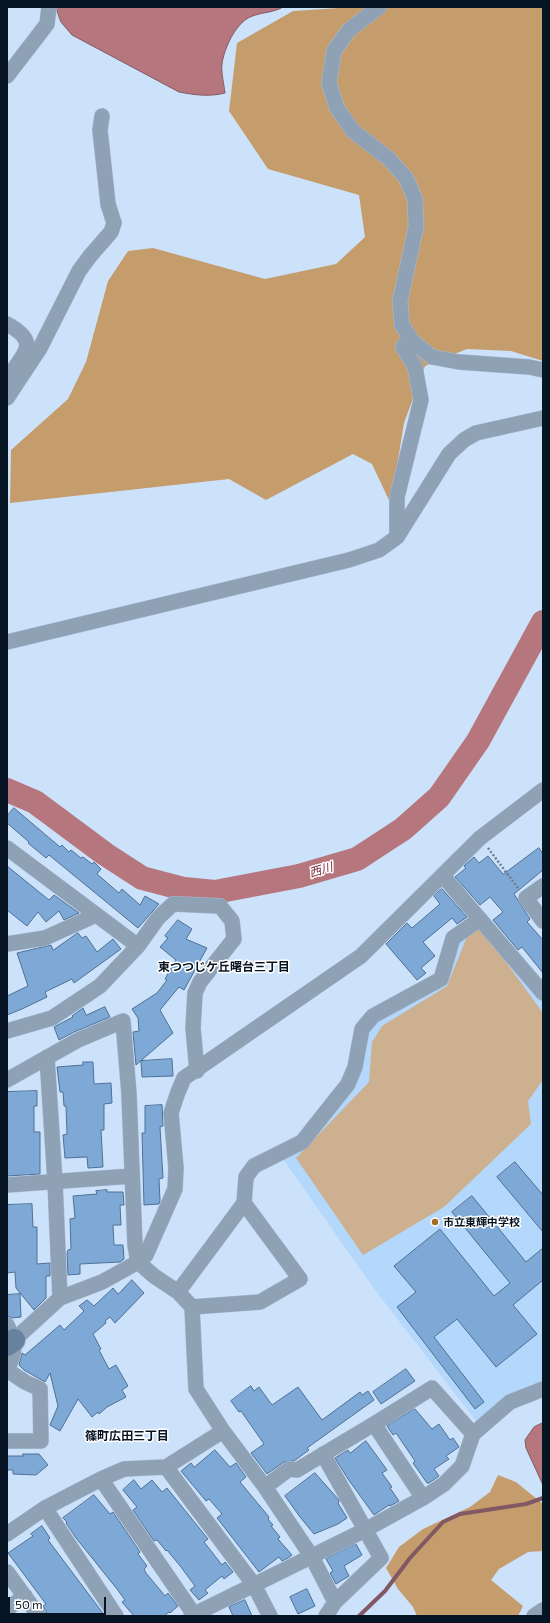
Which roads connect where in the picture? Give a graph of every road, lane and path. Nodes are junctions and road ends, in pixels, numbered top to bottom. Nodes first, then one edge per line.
1 (48, 7) edge
2 (379, 7) edge
3 (7, 76) edge
4 (102, 116) dead end
5 (7, 324) edge
6 (410, 337) junction
7 (543, 370) edge
8 (7, 379) edge
9 (7, 398) edge
10 (543, 418) edge
11 (397, 537) junction
12 (7, 642) edge
13 (543, 790) edge
14 (480, 838) junction
15 (7, 848) edge
16 (443, 876) junction
17 (543, 886) edge
18 (526, 898) junction
19 (96, 915) junction
20 (480, 919) junction
21 (543, 921) edge
22 (7, 944) edge
23 (138, 946) junction
24 (543, 993) edge
25 (7, 1031) edge
26 (47, 1057) junction
27 (197, 1071) junction
28 (7, 1080) edge
29 (132, 1176) junction
30 (55, 1182) junction
31 (7, 1185) edge
32 (244, 1203) junction
33 (138, 1262) junction
34 (178, 1292) junction
35 (60, 1298) junction
36 (192, 1306) junction
37 (9, 1337) edge
38 (7, 1370) edge
39 (543, 1388) edge
40 (374, 1424) junction
41 (223, 1431) junction
42 (473, 1434) junction
43 (7, 1441) edge
44 (323, 1454) junction
45 (166, 1467) junction
46 (101, 1479) junction
47 (265, 1487) junction
48 (423, 1498) junction
49 (45, 1508) junction
50 (366, 1530) junction
51 (7, 1534) edge
52 (312, 1556) junction
53 (7, 1572) edge
54 (254, 1585) junction
55 (25, 1596) junction
56 (335, 1602) junction
57 (7, 1609) edge
58 (543, 1610) edge
59 (39, 1616) edge
60 (116, 1616) edge
61 (193, 1616) edge
62 (270, 1616) edge
63 (326, 1616) edge
64 (534, 1616) edge

1 - 3 street
2 - 6 street
4 - 9 street
5 - 8 street
6 - 7 street
6 - 11 street
10 - 11 street
11 - 12 street
13 - 14 street
14 - 16 street
14 - 18 path
15 - 19 street
16 - 20 street
16 - 27 street
17 - 18 street
18 - 21 street
19 - 22 street
19 - 23 street
20 - 24 street
20 - 32 street
23 - 25 street
23 - 27 street
26 - 28 street
26 - 29 street
26 - 30 street
27 - 33 street
29 - 30 street
29 - 33 street
30 - 31 street
30 - 35 street
32 - 34 street
32 - 36 street
33 - 34 street
33 - 35 street
34 - 36 street
35 - 37 street
36 - 41 street
37 - 38 street
38 - 43 street
39 - 42 street
40 - 42 street
40 - 44 street
40 - 48 street
41 - 45 street
41 - 47 street
42 - 48 street
44 - 47 street
44 - 50 street
45 - 46 street
45 - 54 street
46 - 49 street
46 - 61 street
47 - 52 street
48 - 50 street
49 - 51 street
49 - 60 street
50 - 52 street
50 - 56 street
52 - 54 street
52 - 56 street
53 - 55 street
54 - 61 street
54 - 62 street
55 - 57 street
55 - 59 street
56 - 63 street
58 - 64 street

